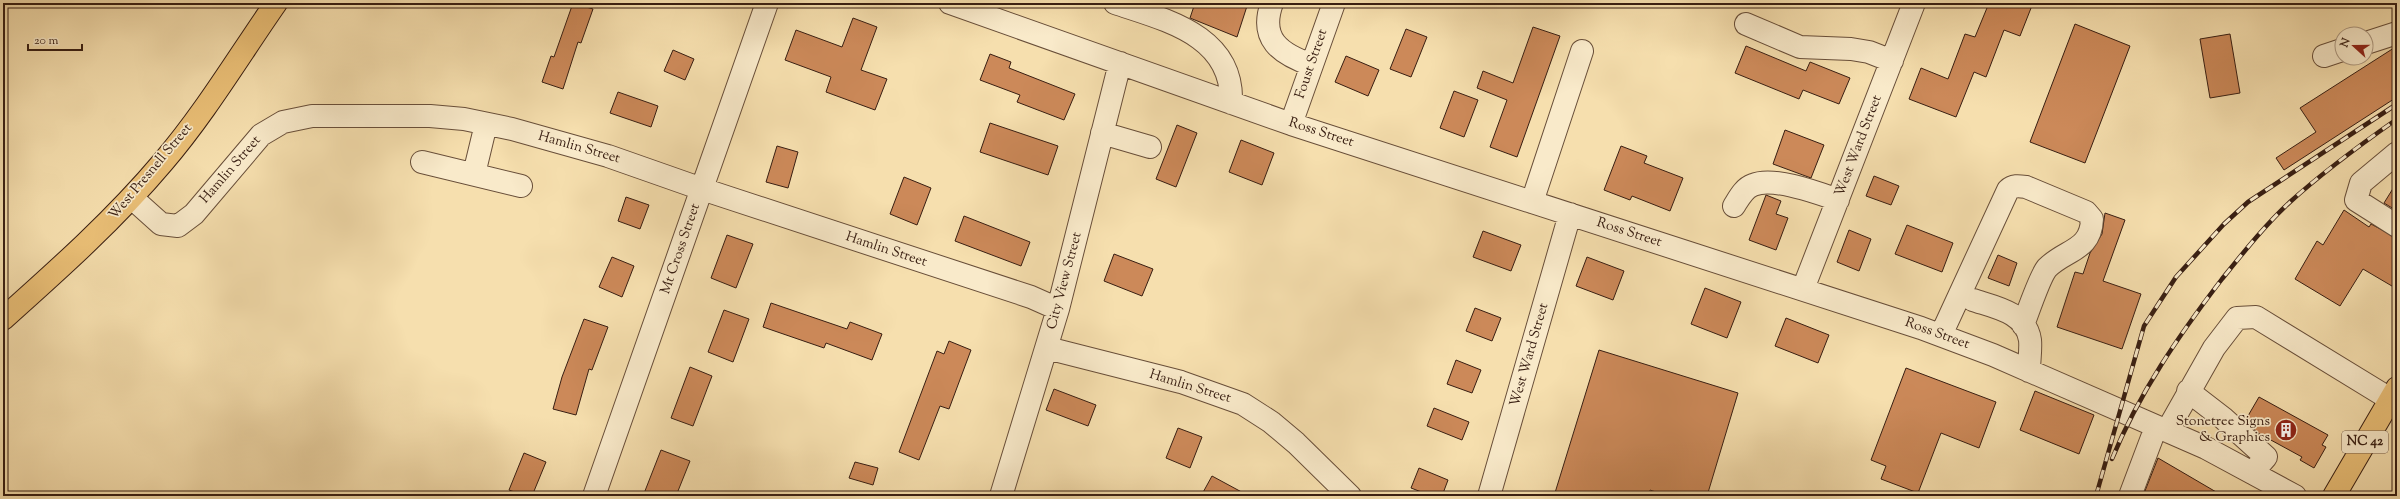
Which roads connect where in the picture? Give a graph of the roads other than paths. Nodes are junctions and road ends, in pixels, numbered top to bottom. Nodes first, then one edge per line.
1 (276, 3) edge
2 (767, 3) edge
3 (950, 3) edge
4 (1114, 3) edge
5 (1272, 3) edge
6 (1334, 3) edge
7 (1914, 3) edge
8 (1746, 24) dead end
9 (2397, 33) edge
10 (2374, 40) edge
11 (1582, 51) dead end
12 (1892, 61) junction
13 (1120, 63) junction
14 (1312, 65) junction
15 (1231, 103) junction
16 (486, 124) junction
17 (1291, 124) junction
18 (1102, 133) junction
19 (1150, 147) dead end
20 (2397, 153) edge
21 (422, 162) dead end
22 (474, 174) junction
23 (521, 186) dead end
24 (702, 189) junction
25 (132, 198) junction
26 (1838, 200) junction
27 (1532, 202) junction
28 (1734, 206) dead end
29 (1570, 214) junction
30 (2397, 226) edge
31 (1803, 289) junction
32 (1972, 300) dead end
33 (1058, 310) junction
34 (3, 319) edge
35 (2023, 324) junction
36 (1941, 335) junction
37 (1047, 348) junction
38 (2029, 371) junction
39 (2188, 391) junction
40 (2394, 393) edge
41 (2162, 429) junction
42 (2252, 473) junction
43 (594, 496) edge
44 (1002, 496) edge
45 (1350, 496) edge
46 (1489, 496) edge
47 (2130, 496) edge
48 (2295, 496) edge
49 (2334, 496) edge

1 - 25 main road, West Presnell Street
2 - 24 street, Mt Cross Street
3 - 13 street, Ross Street
4 - 15 street
5 - 14 street
6 - 14 street, Foust Street
7 - 12 street, West Ward Street
8 - 12 street
9 - 10 street
11 - 27 street
12 - 26 street, West Ward Street
13 - 15 street, Ross Street
13 - 18 street, City View Street
14 - 17 street, Foust Street
15 - 17 street, Ross Street
16 - 22 street
16 - 24 street, Hamlin Street
16 - 25 street, Hamlin Street
17 - 27 street, Ross Street
18 - 19 street
18 - 33 street, City View Street
20 - 30 street
21 - 22 street
22 - 23 street
24 - 33 street, Hamlin Street
24 - 43 street, Mt Cross Street
25 - 34 main road, West Presnell Street
26 - 28 street
26 - 31 street, West Ward Street
27 - 29 street, Ross Street
29 - 31 street, Ross Street
29 - 46 street, West Ward Street
31 - 36 street, Ross Street
32 - 35 street
33 - 37 street, City View Street
35 - 36 street
35 - 38 street
36 - 38 street, Ross Street
37 - 44 street, City View Street
37 - 45 street, Hamlin Street
38 - 41 street, Ross Street
39 - 40 street
39 - 41 street
39 - 42 street
40 - 49 main road, NC 42
41 - 42 street, Ross Street
41 - 47 street
42 - 48 street, Ross Street

